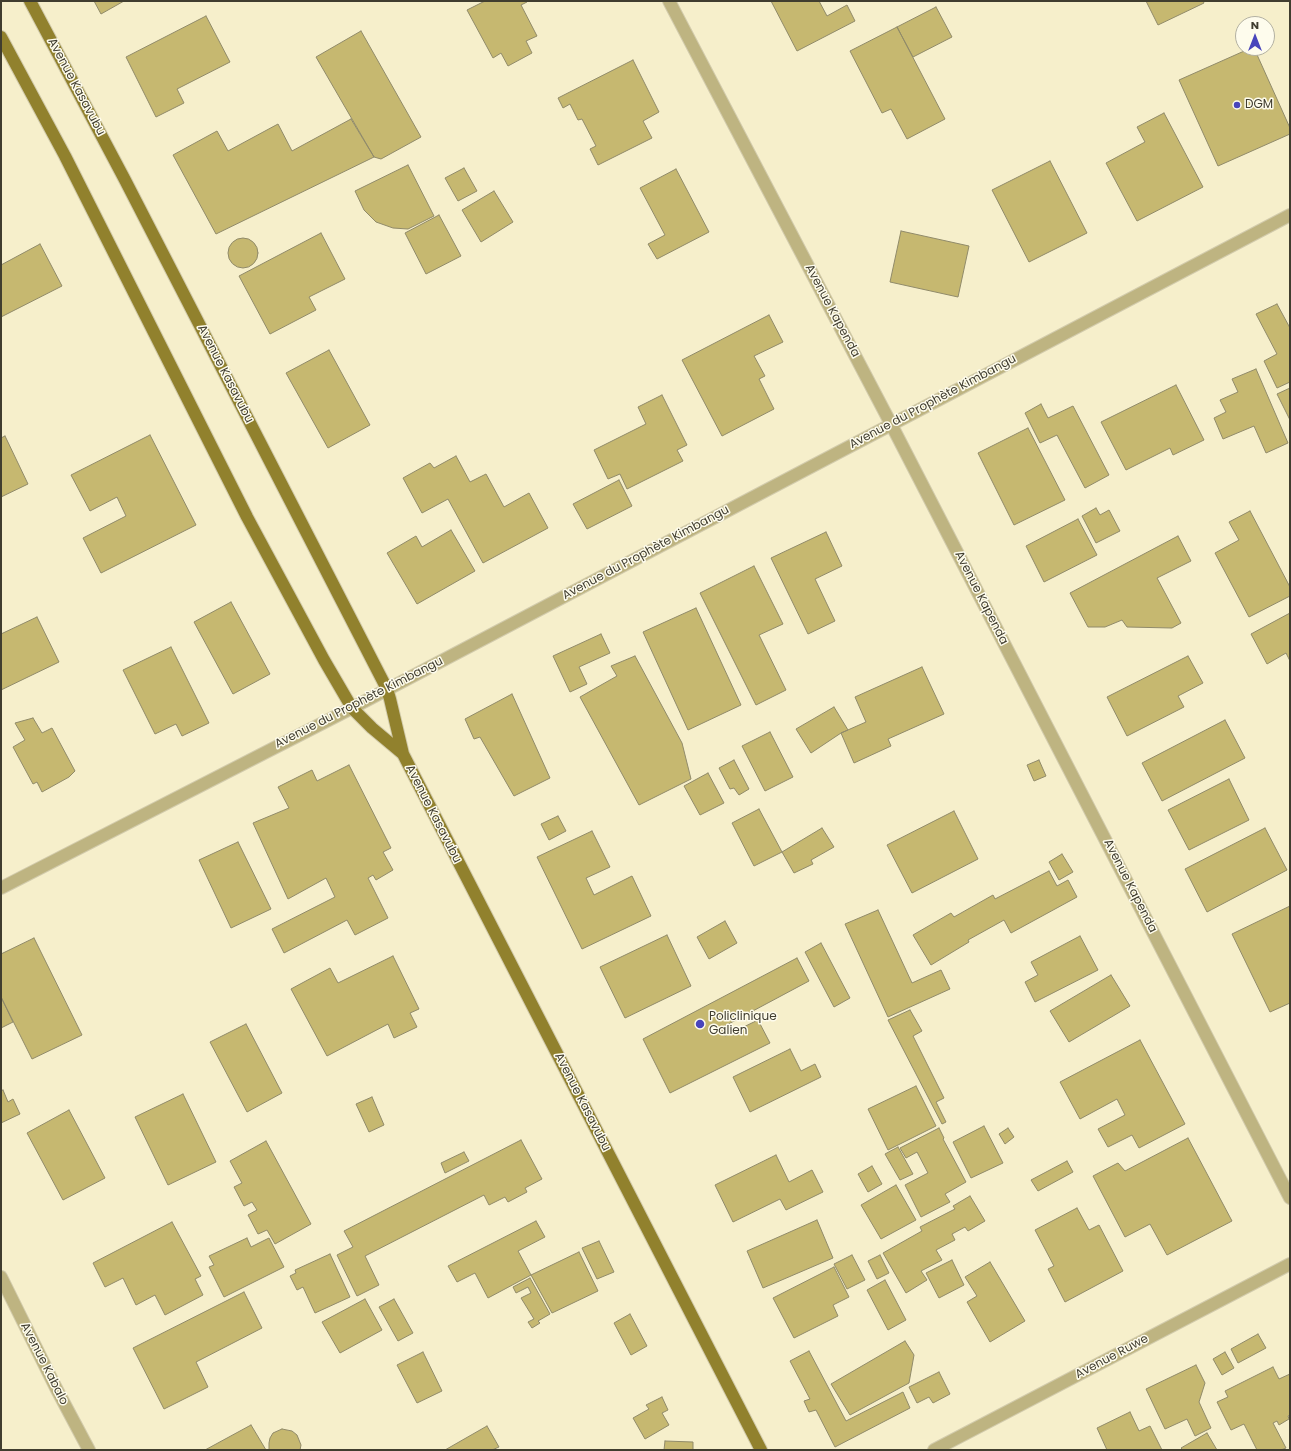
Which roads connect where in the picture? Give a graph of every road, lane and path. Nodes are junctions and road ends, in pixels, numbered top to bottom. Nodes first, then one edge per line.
1 (30, 1) edge
2 (669, 1) edge
3 (1, 37) edge
4 (1290, 215) edge
5 (891, 424) junction
6 (387, 689) junction
7 (352, 708) junction
8 (403, 754) junction
9 (1, 888) edge
10 (1290, 1198) edge
11 (1290, 1264) edge
12 (1, 1277) edge
13 (89, 1450) edge
14 (761, 1450) edge
15 (934, 1450) edge

1 - 6 main road, Avenue Kasavubu
2 - 5 street, Avenue Kapenda
3 - 7 main road, Avenue Kasavubu
4 - 5 street, Avenue du Prophète Kimbangu
5 - 6 street, Avenue du Prophète Kimbangu
5 - 10 street, Avenue Kapenda
6 - 7 street, Avenue du Prophète Kimbangu
6 - 8 main road, Avenue Kasavubu
7 - 8 main road, Avenue Kasavubu
7 - 9 street, Avenue du Prophète Kimbangu
8 - 14 main road, Avenue Kasavubu
11 - 15 street, Avenue Ruwe
12 - 13 street, Avenue Kabalo

